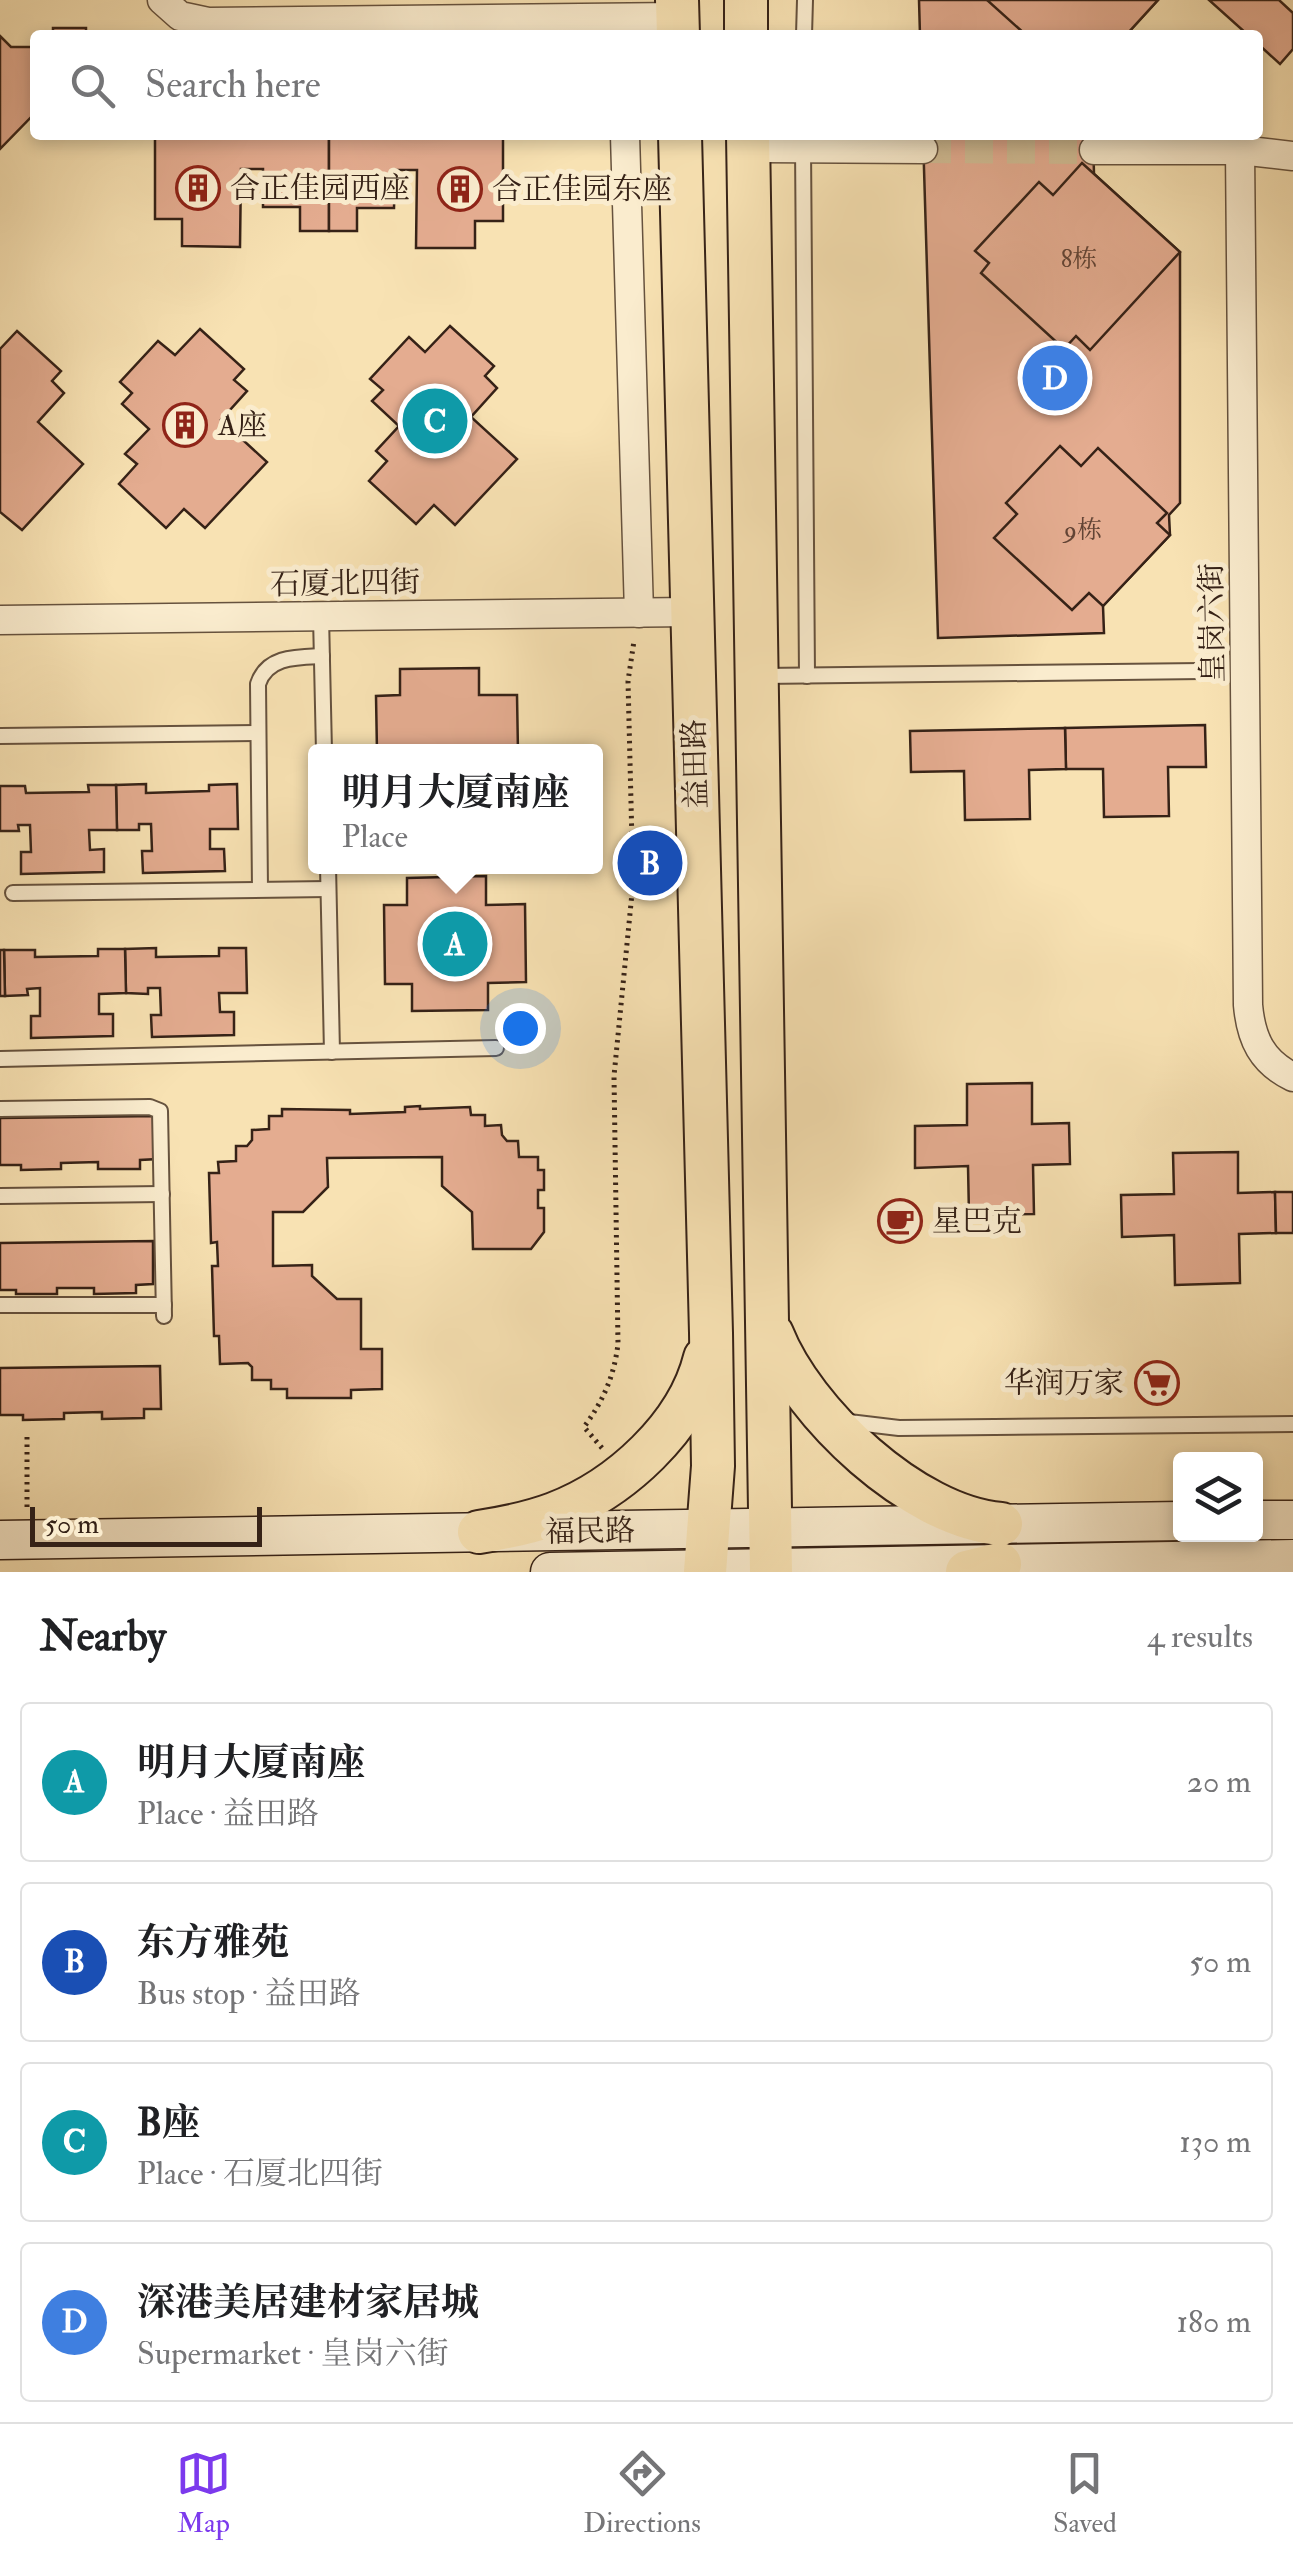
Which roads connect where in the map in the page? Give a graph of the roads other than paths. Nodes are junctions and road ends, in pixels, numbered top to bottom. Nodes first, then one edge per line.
1 (162, 0) edge
2 (746, 0) edge
3 (805, 0) edge
4 (678, 17) edge
5 (622, 18) edge
6 (746, 30) edge
7 (804, 30) edge
8 (625, 140) edge
9 (680, 140) edge
10 (748, 142) edge
11 (803, 142) edge
12 (923, 149) tunnel mouth
13 (1094, 150) tunnel mouth
14 (1240, 150) junction
15 (1293, 156) edge
16 (690, 612) junction
17 (639, 613) junction
18 (322, 616) junction
19 (0, 620) edge
20 (322, 656) junction
21 (1203, 670) dead end
22 (757, 676) junction
23 (808, 676) junction
24 (258, 733) junction
25 (0, 736) edge
26 (324, 744) edge
27 (328, 874) edge
28 (260, 889) junction
29 (328, 889) junction
30 (13, 893) dead end
31 (496, 1048) dead end
32 (332, 1052) junction
33 (0, 1060) edge
34 (1293, 1077) edge
35 (0, 1109) edge
36 (162, 1194) junction
37 (0, 1196) edge
38 (0, 1305) edge
39 (768, 1320) junction
40 (710, 1333) junction
41 (822, 1409) junction
42 (1293, 1424) edge
43 (1263, 1520) edge
44 (1293, 1520) edge
45 (1173, 1522) edge
46 (479, 1532) junction
47 (13, 1540) edge
48 (989, 1553) edge
49 (771, 1556) edge
50 (706, 1557) edge
51 (1293, 1559) edge
52 (550, 1572) edge

1 - 5 street
2 - 6 main road
3 - 7 lane
4 - 5 street
8 - 17 street
9 - 16 main road, 益田路
10 - 11 street
10 - 22 main road, 益田路
11 - 12 street
11 - 23 lane
13 - 14 street
14 - 15 street
14 - 34 street, 皇岗六街
16 - 17 street, 石厦北四街
16 - 40 main road, 益田路
17 - 18 street, 石厦北四街
18 - 19 street, 石厦北四街
18 - 20 lane
20 - 24 lane
20 - 26 lane
21 - 23 lane
22 - 23 lane
22 - 39 main road, 益田路
24 - 25 lane
24 - 28 lane
27 - 29 lane
28 - 29 lane
28 - 30 lane
29 - 32 lane
31 - 32 lane
32 - 33 lane
35 - 36 lane
36 - 37 lane
36 - 38 lane
39 - 41 main road
39 - 49 main road, 益田路
40 - 46 main road
40 - 50 main road, 益田路
41 - 42 lane
41 - 48 main road
43 - 44 main road
45 - 48 main road, 福民路
46 - 47 main road, 福民路
46 - 50 main road, 福民路
48 - 49 main road, 福民路
48 - 51 main road, 福民路
49 - 50 main road, 福民路
50 - 52 main road, 福民路

